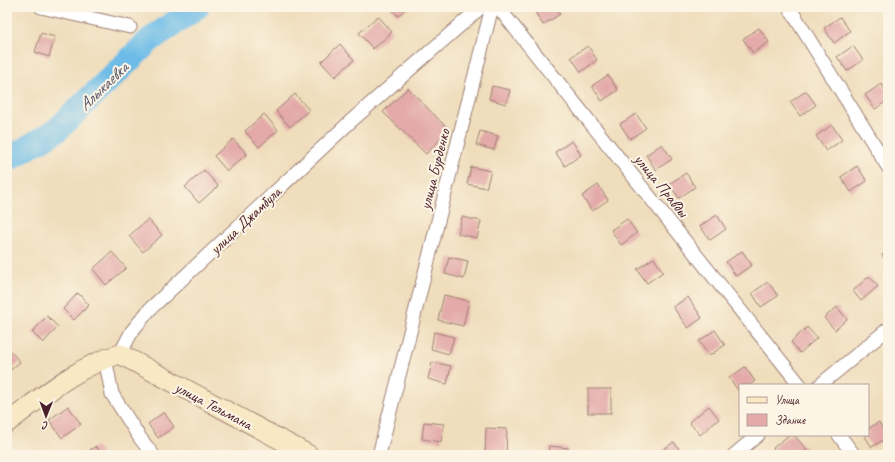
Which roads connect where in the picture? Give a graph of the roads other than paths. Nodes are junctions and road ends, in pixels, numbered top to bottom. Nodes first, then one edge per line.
1 (41, 7) edge
2 (481, 7) edge
3 (492, 7) edge
4 (498, 7) edge
5 (789, 7) edge
6 (130, 27) dead end
7 (888, 167) edge
8 (888, 329) edge
9 (113, 356) junction
10 (799, 384) edge
11 (821, 384) edge
12 (7, 423) edge
13 (757, 436) edge
14 (840, 436) edge
15 (153, 455) edge
16 (309, 455) edge
17 (379, 455) edge
18 (734, 455) edge
19 (854, 455) edge

1 - 6 street
2 - 9 street, улица Джамбула
3 - 17 street, улица Бурденко
4 - 10 street, улица Правды
5 - 7 street
8 - 11 street
9 - 12 main road
9 - 15 street
9 - 16 main road, улица Тельмана
13 - 18 street
14 - 19 street

